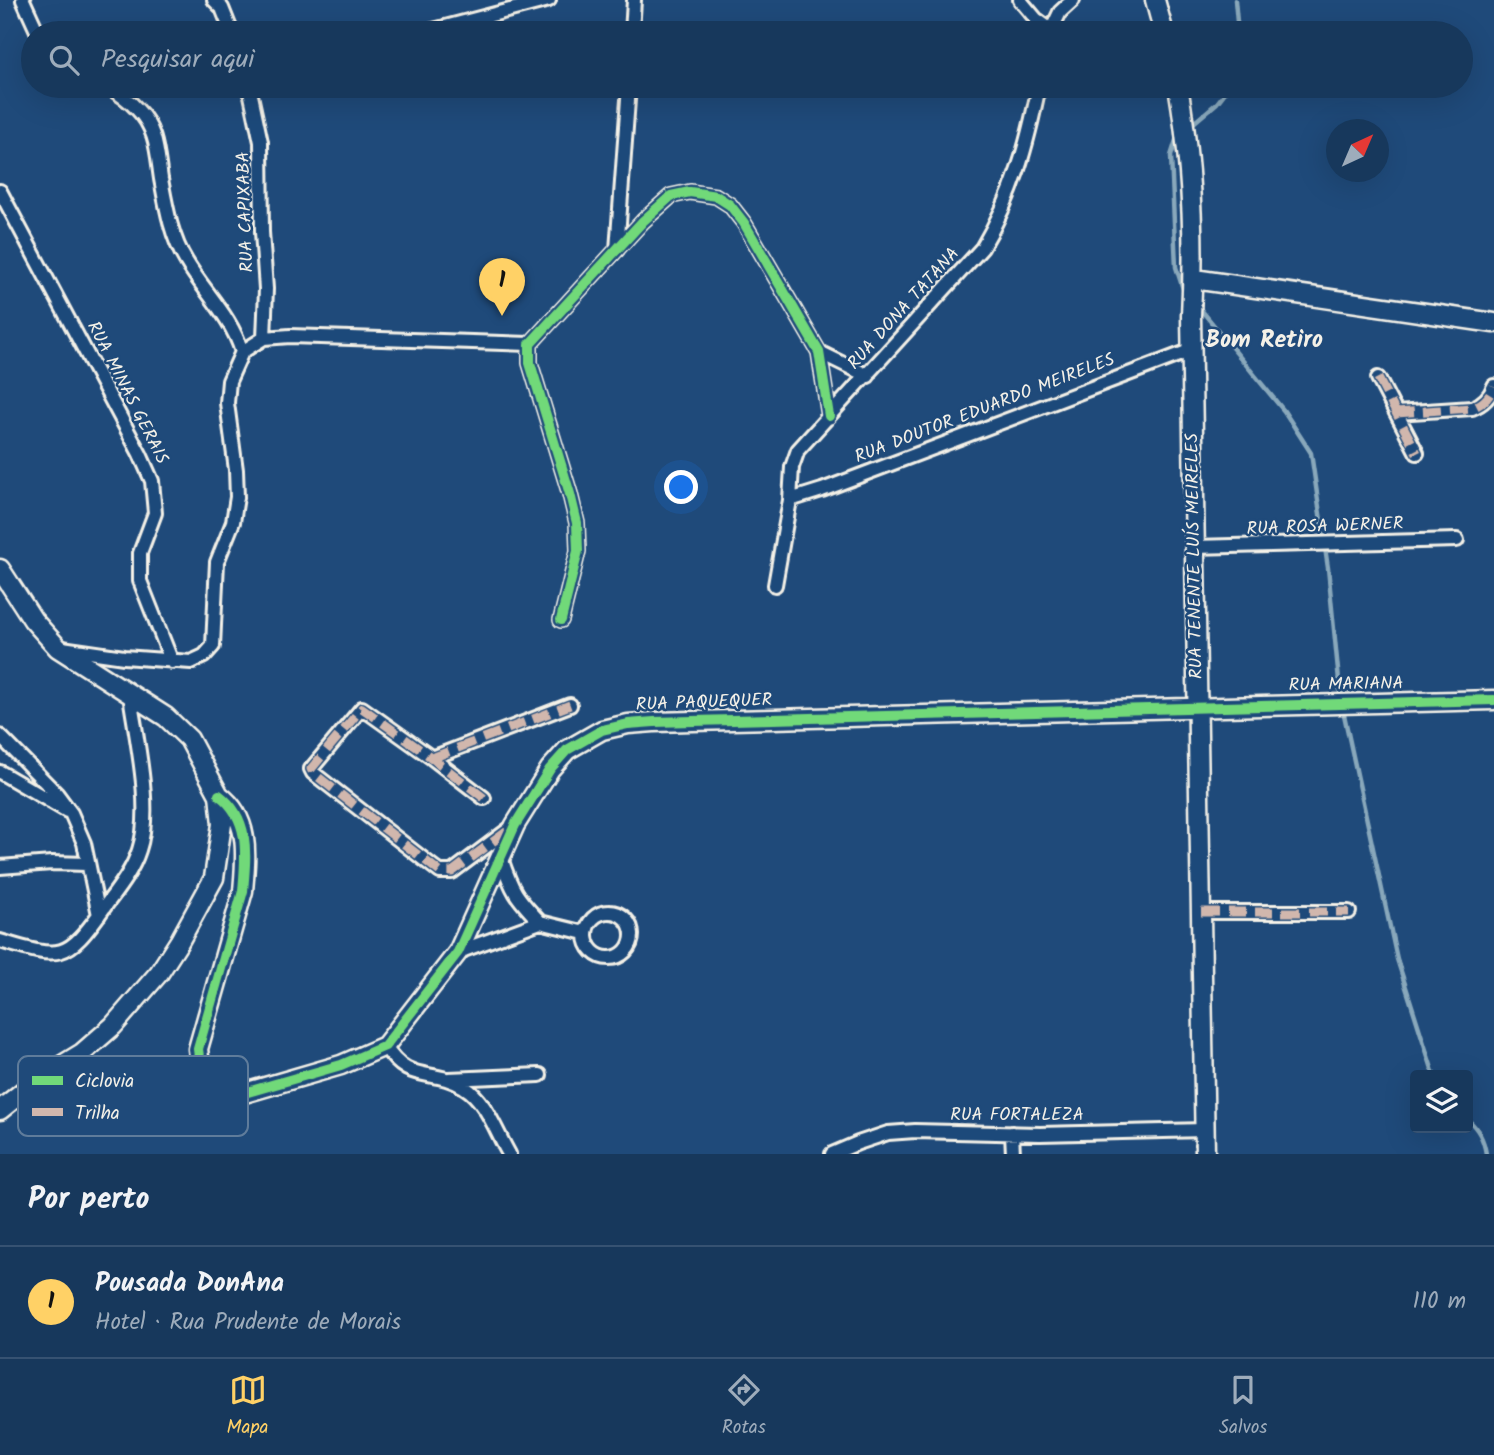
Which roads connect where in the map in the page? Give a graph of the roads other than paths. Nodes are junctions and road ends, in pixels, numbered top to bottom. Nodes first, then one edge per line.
1 (23, 0) edge
2 (214, 0) edge
3 (549, 0) edge
4 (634, 0) edge
5 (1020, 0) edge
6 (1073, 0) edge
7 (1155, 0) edge
8 (33, 21) edge
9 (227, 21) edge
10 (468, 21) edge
11 (633, 21) edge
12 (1038, 21) edge
13 (1056, 21) edge
14 (1161, 21) edge
15 (124, 98) edge
16 (252, 98) edge
17 (628, 98) edge
18 (1036, 98) edge
19 (1180, 98) edge
20 (0, 191) edge
21 (617, 250) junction
22 (1193, 284) junction
23 (1494, 323) edge
24 (264, 338) junction
25 (530, 344) junction
26 (1192, 350) junction
27 (242, 352) junction
28 (819, 352) junction
29 (868, 376) junction
30 (1378, 378) dead end
31 (1494, 386) edge
32 (1396, 413) junction
33 (829, 416) junction
34 (1417, 453) dead end
35 (789, 500) junction
36 (1457, 540) dead end
37 (1194, 547) junction
38 (0, 569) edge
39 (775, 585) dead end
40 (561, 620) dead end
41 (58, 648) junction
42 (172, 662) junction
43 (130, 695) junction
44 (1494, 700) edge
45 (570, 705) dead end
46 (1198, 706) junction
47 (0, 736) edge
48 (432, 758) junction
49 (0, 772) edge
50 (219, 795) junction
51 (484, 798) dead end
52 (71, 813) junction
53 (515, 825) junction
54 (501, 858) junction
55 (87, 864) junction
56 (0, 867) edge
57 (1201, 912) junction
58 (1349, 912) dead end
59 (99, 915) junction
60 (540, 922) junction
61 (585, 933) dead end
62 (0, 941) edge
63 (458, 952) junction
64 (385, 1045) junction
65 (76, 1056) edge
66 (199, 1056) edge
67 (540, 1074) dead end
68 (445, 1079) junction
69 (248, 1092) edge
70 (18, 1096) edge
71 (0, 1110) edge
72 (1205, 1130) junction
73 (1012, 1133) junction
74 (509, 1154) edge
75 (832, 1154) edge
76 (1013, 1154) edge
77 (1205, 1154) edge

1 - 8 street
2 - 9 street
3 - 10 street
4 - 11 street
5 - 12 street
6 - 13 street
7 - 14 street
15 - 27 street
16 - 24 street, RUA CAPIXABA
17 - 21 street
18 - 29 street, RUA DONA TATANA
19 - 22 street, RUA TENENTE LUÍS MEIRELES
20 - 42 street, RUA MINAS GERAIS
21 - 25 street
21 - 28 street
22 - 23 street
22 - 26 street, RUA TENENTE LUÍS MEIRELES
24 - 25 street
24 - 27 street
25 - 40 street
26 - 35 street, RUA DOUTOR EDUARDO MEIRELES
26 - 37 street, RUA TENENTE LUÍS MEIRELES
27 - 42 street
28 - 29 street
28 - 33 street
29 - 33 street, RUA DONA TATANA
30 - 32 street
31 - 32 street
32 - 34 street
33 - 35 street, RUA DONA TATANA
35 - 39 street, RUA DONA TATANA
36 - 37 street, RUA ROSA WERNER
37 - 46 street, RUA TENENTE LUÍS MEIRELES
38 - 41 street
41 - 42 street
41 - 43 street
43 - 50 street
43 - 59 street
44 - 46 street, RUA MARIANA
45 - 48 street
46 - 53 street, RUA PAQUEQUER
46 - 57 street, RUA TENENTE LUÍS MEIRELES
47 - 52 street
48 - 51 street
48 - 53 street
49 - 52 street
50 - 65 street
50 - 66 street
52 - 55 street
53 - 54 street, RUA PAQUEQUER
54 - 60 street
54 - 63 street, RUA PAQUEQUER
55 - 56 street
55 - 59 street
57 - 58 street
57 - 72 street, RUA TENENTE LUÍS MEIRELES
59 - 62 street
60 - 61 street
60 - 63 street
63 - 64 street, RUA PAQUEQUER
64 - 68 street
64 - 69 street
67 - 68 street
68 - 74 street
70 - 71 street
72 - 73 street, RUA FORTALEZA
72 - 77 street, RUA TENENTE LUÍS MEIRELES
73 - 75 street, RUA FORTALEZA
73 - 76 street

